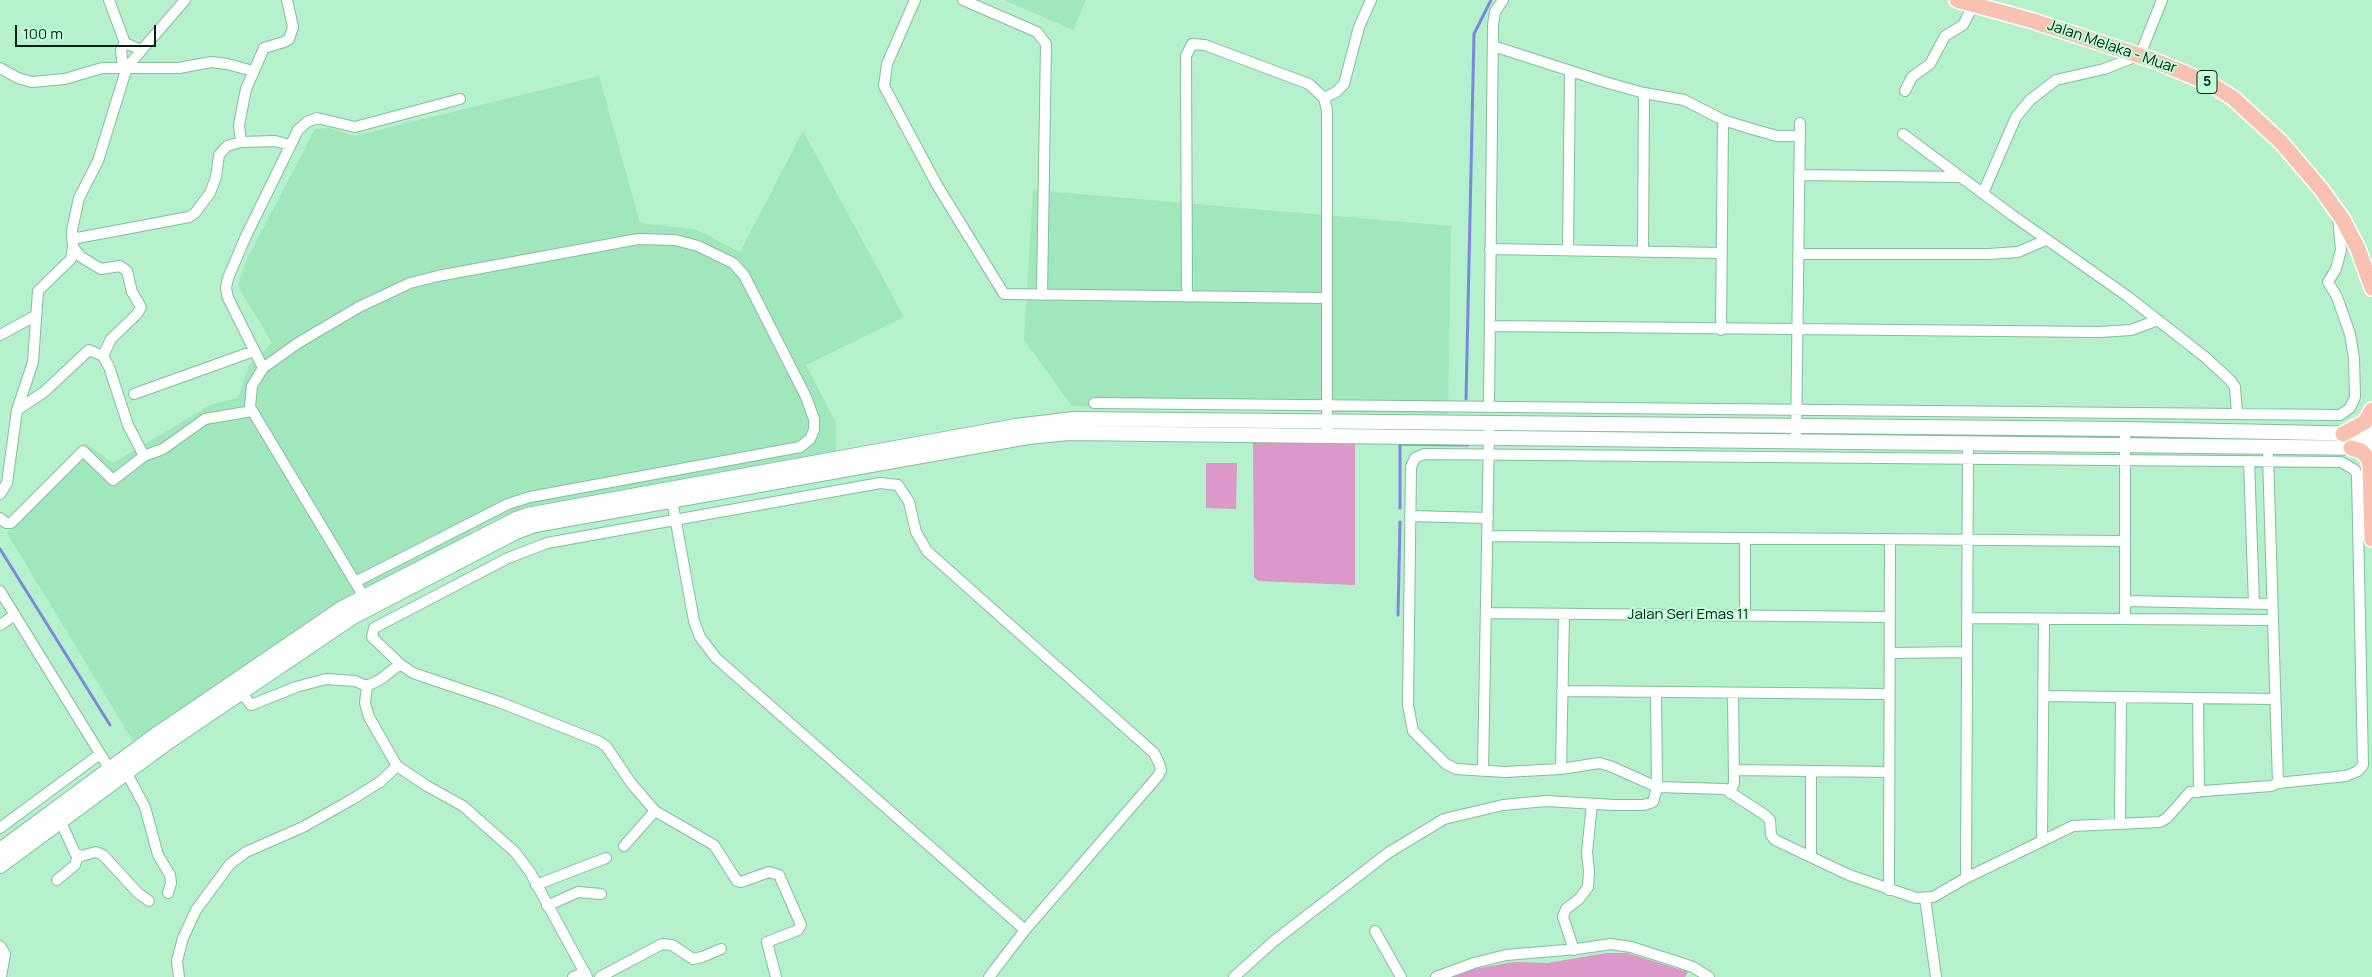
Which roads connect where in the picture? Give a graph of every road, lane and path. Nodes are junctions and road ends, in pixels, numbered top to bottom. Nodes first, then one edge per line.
1 (109, 0) edge
2 (185, 0) edge
3 (287, 0) edge
4 (915, 0) edge
5 (963, 0) edge
6 (1371, 0) edge
7 (1503, 0) edge
8 (1957, 0) edge
9 (2162, 0) edge
10 (1974, 4) junction
11 (125, 43) junction
12 (1493, 46) junction
13 (141, 50) junction
14 (2140, 56) junction
15 (125, 67) junction
16 (0, 68) edge
17 (253, 71) junction
18 (1570, 71) junction
19 (1905, 91) dead end
20 (1644, 93) junction
21 (1324, 98) junction
22 (460, 99) dead end
23 (1723, 120) junction
24 (1800, 123) dead end
25 (1903, 134) dead end
26 (1800, 136) junction
27 (241, 142) junction
28 (290, 145) junction
29 (1799, 175) junction
30 (1961, 176) junction
31 (1983, 193) junction
32 (2338, 213) junction
33 (2046, 240) junction
34 (72, 243) junction
35 (1490, 249) junction
36 (1568, 250) junction
37 (1643, 252) junction
38 (1722, 253) junction
39 (1798, 254) junction
40 (2371, 285) edge
41 (1042, 295) junction
42 (1186, 297) junction
43 (1327, 298) junction
44 (35, 316) junction
45 (2158, 320) junction
46 (1490, 326) junction
47 (1721, 330) junction
48 (1798, 331) junction
49 (0, 335) edge
50 (254, 351) junction
51 (103, 356) junction
52 (262, 368) junction
53 (134, 394) dead end
54 (1094, 403) dead end
55 (1327, 405) junction
56 (1489, 407) junction
57 (17, 410) junction
58 (2372, 410) edge
59 (252, 411) junction
60 (1797, 411) junction
61 (2237, 414) junction
62 (2248, 415) junction
63 (1327, 421) junction
64 (1489, 423) junction
65 (1797, 426) junction
66 (2125, 429) junction
67 (2248, 432) junction
68 (2343, 434) junction
69 (2372, 434) edge
70 (1327, 436) junction
71 (1489, 438) junction
72 (1796, 441) junction
73 (1968, 443) junction
74 (2125, 445) junction
75 (2351, 448) junction
76 (2372, 448) edge
77 (1489, 454) junction
78 (2269, 454) junction
79 (144, 456) junction
80 (1968, 459) junction
81 (2125, 461) junction
82 (2249, 462) junction
83 (0, 494) edge
84 (671, 495) junction
85 (1410, 516) junction
86 (0, 518) edge
87 (1488, 518) junction
88 (675, 520) junction
89 (1487, 536) junction
90 (1745, 538) junction
91 (1890, 539) junction
92 (2372, 539) edge
93 (1968, 540) junction
94 (2125, 541) junction
95 (355, 582) junction
96 (0, 591) edge
97 (2125, 601) junction
98 (367, 603) junction
99 (2254, 604) junction
100 (2272, 604) junction
101 (1486, 613) junction
102 (1564, 614) junction
103 (15, 615) junction
104 (1745, 615) junction
105 (1890, 616) junction
106 (1967, 618) junction
107 (2044, 618) junction
108 (2125, 619) junction
109 (2273, 620) junction
110 (0, 626) edge
111 (1967, 652) junction
112 (1890, 653) junction
113 (400, 664) junction
114 (367, 686) junction
115 (241, 692) junction
116 (1562, 692) junction
117 (1656, 692) junction
118 (1733, 693) junction
119 (1890, 694) junction
120 (2044, 696) junction
121 (2121, 697) junction
122 (2198, 698) junction
123 (2275, 699) junction
124 (100, 754) junction
125 (397, 766) junction
126 (1561, 769) junction
127 (1734, 770) junction
128 (118, 771) junction
129 (1483, 771) junction
130 (1811, 771) junction
131 (1889, 772) junction
132 (2278, 783) junction
133 (1657, 788) junction
134 (2198, 792) junction
135 (1730, 793) junction
136 (1592, 804) junction
137 (655, 811) junction
138 (61, 822) junction
139 (2120, 824) junction
140 (0, 828) edge
141 (2042, 840) junction
142 (624, 846) dead end
143 (0, 850) edge
144 (78, 855) junction
145 (1811, 857) junction
146 (606, 858) dead end
147 (0, 866) edge
148 (1966, 878) junction
149 (57, 880) dead end
150 (536, 885) junction
151 (1889, 890) junction
152 (168, 892) dead end
153 (601, 894) dead end
154 (1926, 898) junction
155 (149, 902) dead end
156 (547, 906) junction
157 (1025, 930) junction
158 (1375, 931) dead end
159 (0, 946) edge
160 (720, 949) dead end
161 (1574, 950) junction
162 (586, 975) edge
163 (1, 977) edge
164 (179, 977) edge
165 (572, 977) edge
166 (600, 977) edge
167 (776, 977) edge
168 (989, 977) edge
169 (1234, 977) edge
170 (1401, 977) edge
171 (1436, 977) edge
172 (1709, 977) edge
173 (1936, 977) edge

1 - 11 street
2 - 13 street
3 - 17 street
4 - 41 street
5 - 41 street
6 - 21 street
7 - 12 street
8 - 10 main road, Jalan Melaka - Muar / 5
9 - 14 street
10 - 14 main road, Jalan Melaka - Muar / 5
10 - 19 street
11 - 13 street
11 - 15 street
12 - 18 street
12 - 35 street
13 - 15 street
14 - 31 street
14 - 32 main road, Jalan Melaka - Muar / 5
15 - 16 street
15 - 17 street
15 - 34 street
17 - 27 street
18 - 20 street
18 - 36 street
20 - 23 street
20 - 37 street
21 - 42 street
21 - 43 street
22 - 28 street
23 - 26 street
23 - 38 street
24 - 26 street
25 - 30 street
26 - 29 street
27 - 28 street
27 - 34 street
28 - 50 street
29 - 30 street
29 - 39 street
30 - 31 street
31 - 33 street
32 - 40 main road, Jalan Melaka - Muar / 5
32 - 62 street
33 - 39 street
33 - 45 street
34 - 44 street
34 - 51 street
35 - 36 street
35 - 46 street
36 - 37 street
37 - 38 street
38 - 47 street
39 - 48 street
41 - 42 street
42 - 43 street
43 - 55 street
44 - 49 street
44 - 57 street
45 - 48 street
45 - 61 street
46 - 47 street
46 - 56 street
47 - 48 street
48 - 60 street
50 - 52 street
50 - 53 street
51 - 57 street
51 - 79 street
52 - 59 street
52 - 95 street
54 - 55 street
55 - 56 street
55 - 63 street
56 - 60 street
57 - 83 street
58 - 68 main road
59 - 79 street
59 - 95 street
60 - 61 street
60 - 65 street
61 - 62 street
62 - 67 street
63 - 64 street
63 - 70 street
63 - 84 street
64 - 65 street
64 - 71 street
65 - 66 street
65 - 72 street
66 - 67 street
66 - 74 street
67 - 68 street
68 - 69 street
70 - 71 street
70 - 84 street
71 - 72 street
71 - 77 street
72 - 73 street
73 - 74 street
73 - 80 street
74 - 78 street
74 - 81 street
75 - 76 street
75 - 78 street
75 - 92 main road
77 - 80 street
77 - 85 street
77 - 87 street
78 - 82 street
78 - 100 street
78 - 132 street
79 - 86 street
80 - 81 street
80 - 93 street
81 - 82 street
81 - 94 street
82 - 99 street
84 - 88 street
84 - 98 street
85 - 87 street
85 - 129 street
87 - 89 street
88 - 113 street
88 - 157 street
88 - 157 street
89 - 90 street
89 - 101 street
90 - 91 street
90 - 104 street
91 - 93 street
91 - 105 street
93 - 94 street
93 - 106 street
94 - 97 street
95 - 98 street
96 - 103 street
97 - 99 street
97 - 108 street
98 - 115 street
98 - 128 street
99 - 100 street
100 - 109 street
101 - 102 street, Jalan Seri Emas 11
101 - 129 street
102 - 104 street, Jalan Seri Emas 11
102 - 116 street
103 - 110 street
103 - 124 street
104 - 105 street, Jalan Seri Emas 11
105 - 112 street
106 - 107 street
106 - 111 street
107 - 108 street
107 - 120 street
108 - 109 street
109 - 123 street
111 - 112 street
111 - 148 street
112 - 119 street
113 - 114 street
113 - 137 street
114 - 115 street
114 - 125 street
115 - 128 street
116 - 117 street
116 - 126 street
117 - 118 street
117 - 133 street
118 - 119 street
118 - 127 street
119 - 131 street
120 - 121 street
120 - 141 street
121 - 122 street
121 - 139 street
122 - 123 street
122 - 134 street
123 - 132 street
124 - 128 street
124 - 140 street
125 - 150 street
125 - 164 street
126 - 129 street
126 - 133 street
127 - 130 street
127 - 135 street
128 - 138 street
128 - 143 street
128 - 152 street
130 - 131 street
130 - 145 street
131 - 151 street
132 - 134 street
133 - 135 street
133 - 136 street
134 - 139 street
135 - 145 street
136 - 161 street
136 - 169 street
137 - 142 street
137 - 167 street
138 - 144 street
138 - 147 street
139 - 141 street
141 - 148 street
144 - 149 street
144 - 155 street
145 - 151 street
146 - 150 street
148 - 154 street
150 - 156 street
151 - 154 street
153 - 156 street
154 - 173 street
156 - 162 street
157 - 168 street
158 - 170 street
159 - 163 street
160 - 166 street
161 - 171 street
161 - 172 street
162 - 165 street

